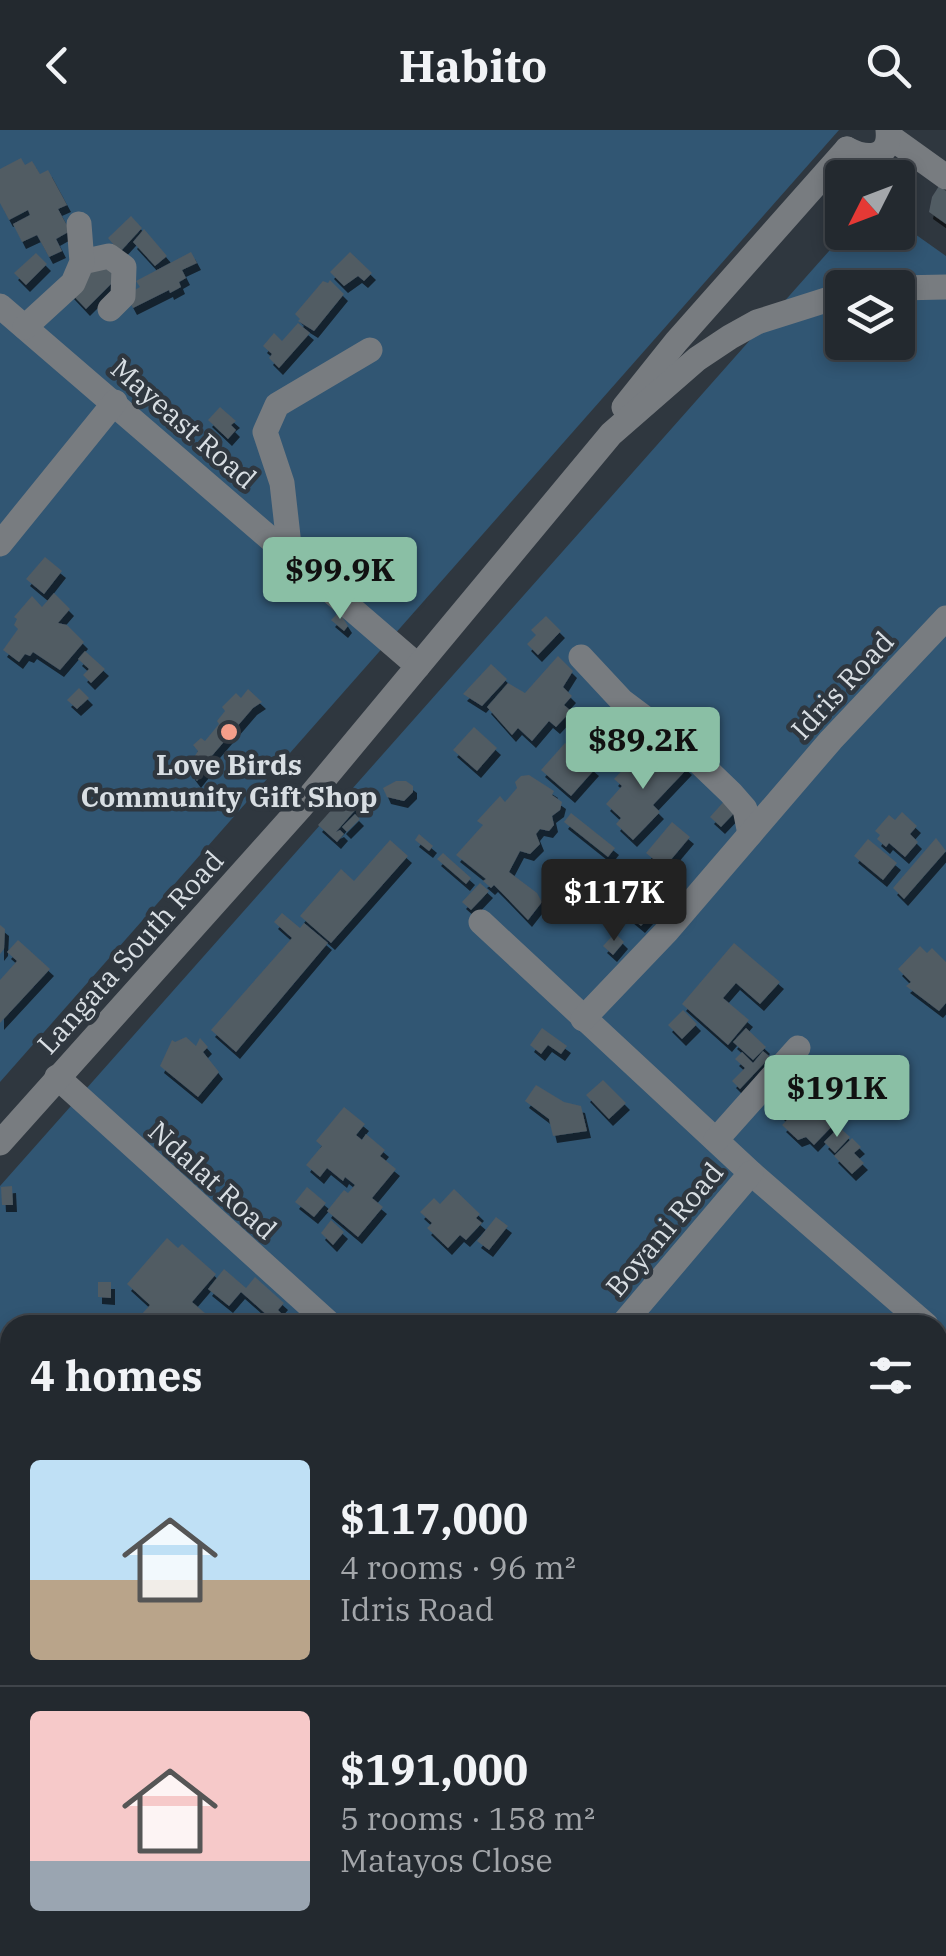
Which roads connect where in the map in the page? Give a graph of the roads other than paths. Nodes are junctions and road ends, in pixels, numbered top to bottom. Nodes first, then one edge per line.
1 (888, 133) edge
2 (848, 140) edge
3 (946, 177) edge
4 (78, 224) dead end
5 (82, 262) junction
6 (946, 287) edge
7 (915, 288) edge
8 (825, 299) edge
9 (710, 304) junction
10 (0, 306) edge
11 (110, 309) dead end
12 (25, 328) junction
13 (730, 337) junction
14 (370, 350) dead end
15 (115, 402) junction
16 (612, 434) junction
17 (0, 544) edge
18 (290, 554) junction
19 (946, 618) edge
20 (581, 657) dead end
21 (418, 666) junction
22 (750, 834) junction
23 (481, 922) dead end
24 (583, 1019) junction
25 (798, 1048) dead end
26 (57, 1077) junction
27 (716, 1140) junction
28 (0, 1143) edge
29 (751, 1173) junction
30 (319, 1315) edge
31 (630, 1315) edge
32 (914, 1315) edge

1 - 2 street
1 - 3 street
2 - 9 street
4 - 5 street
5 - 11 street
5 - 12 street
6 - 7 street
8 - 13 street, Langata South Road
9 - 13 street
9 - 16 street
10 - 12 street, Mayeast Road
12 - 15 street, Mayeast Road
13 - 16 street, Langata South Road
14 - 18 street
15 - 17 street
15 - 18 street, Mayeast Road
16 - 21 street, Langata South Road
18 - 21 street, Mayeast Road
19 - 22 street, Idris Road
20 - 22 street
21 - 26 street, Langata South Road
22 - 24 street, Idris Road
23 - 24 street
24 - 27 street
25 - 27 street
26 - 28 street, Langata South Road
26 - 30 street, Ndalat Road
27 - 29 street
29 - 31 street, Boyani Road
29 - 32 street

